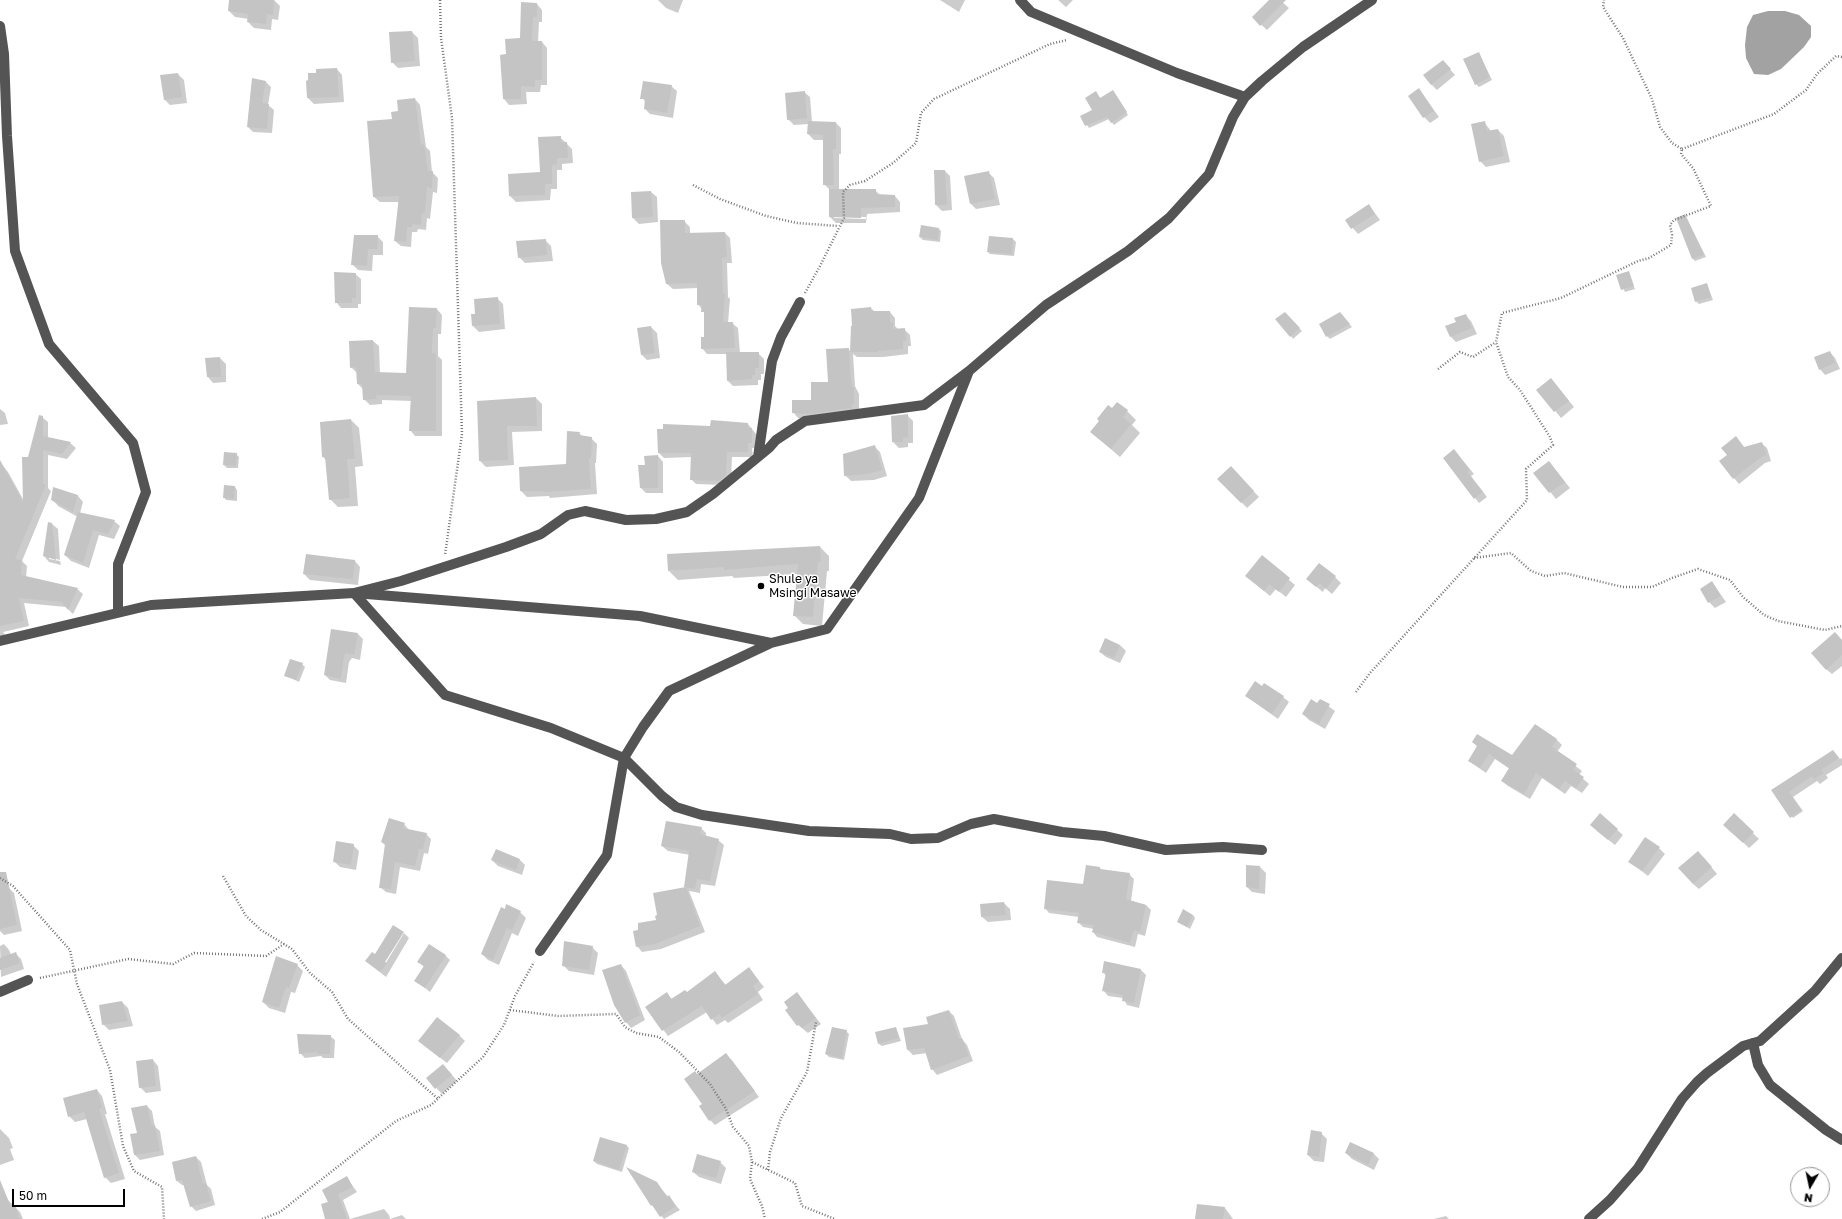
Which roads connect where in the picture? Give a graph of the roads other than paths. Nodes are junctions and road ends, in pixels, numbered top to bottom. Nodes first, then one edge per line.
1 (1020, 0) edge
2 (1372, 0) edge
3 (0, 26) edge
4 (1244, 98) junction
5 (800, 302) road end
6 (969, 371) junction
7 (758, 457) junction
8 (354, 593) junction
9 (118, 612) junction
10 (0, 641) edge
11 (771, 643) junction
12 (624, 758) junction
13 (1262, 850) dead end
14 (540, 951) road end
15 (1842, 958) edge
16 (28, 980) road end
17 (0, 992) edge
18 (1753, 1043) junction
19 (1842, 1140) edge
20 (1589, 1219) edge

1 - 4 street
2 - 4 street
3 - 9 street
4 - 6 street
5 - 7 street
6 - 7 street
6 - 11 street
7 - 8 street
8 - 9 street
8 - 11 street
8 - 12 street
9 - 10 street
11 - 12 street
12 - 13 street
12 - 14 street
15 - 18 street
16 - 17 street
18 - 19 street
18 - 20 street

